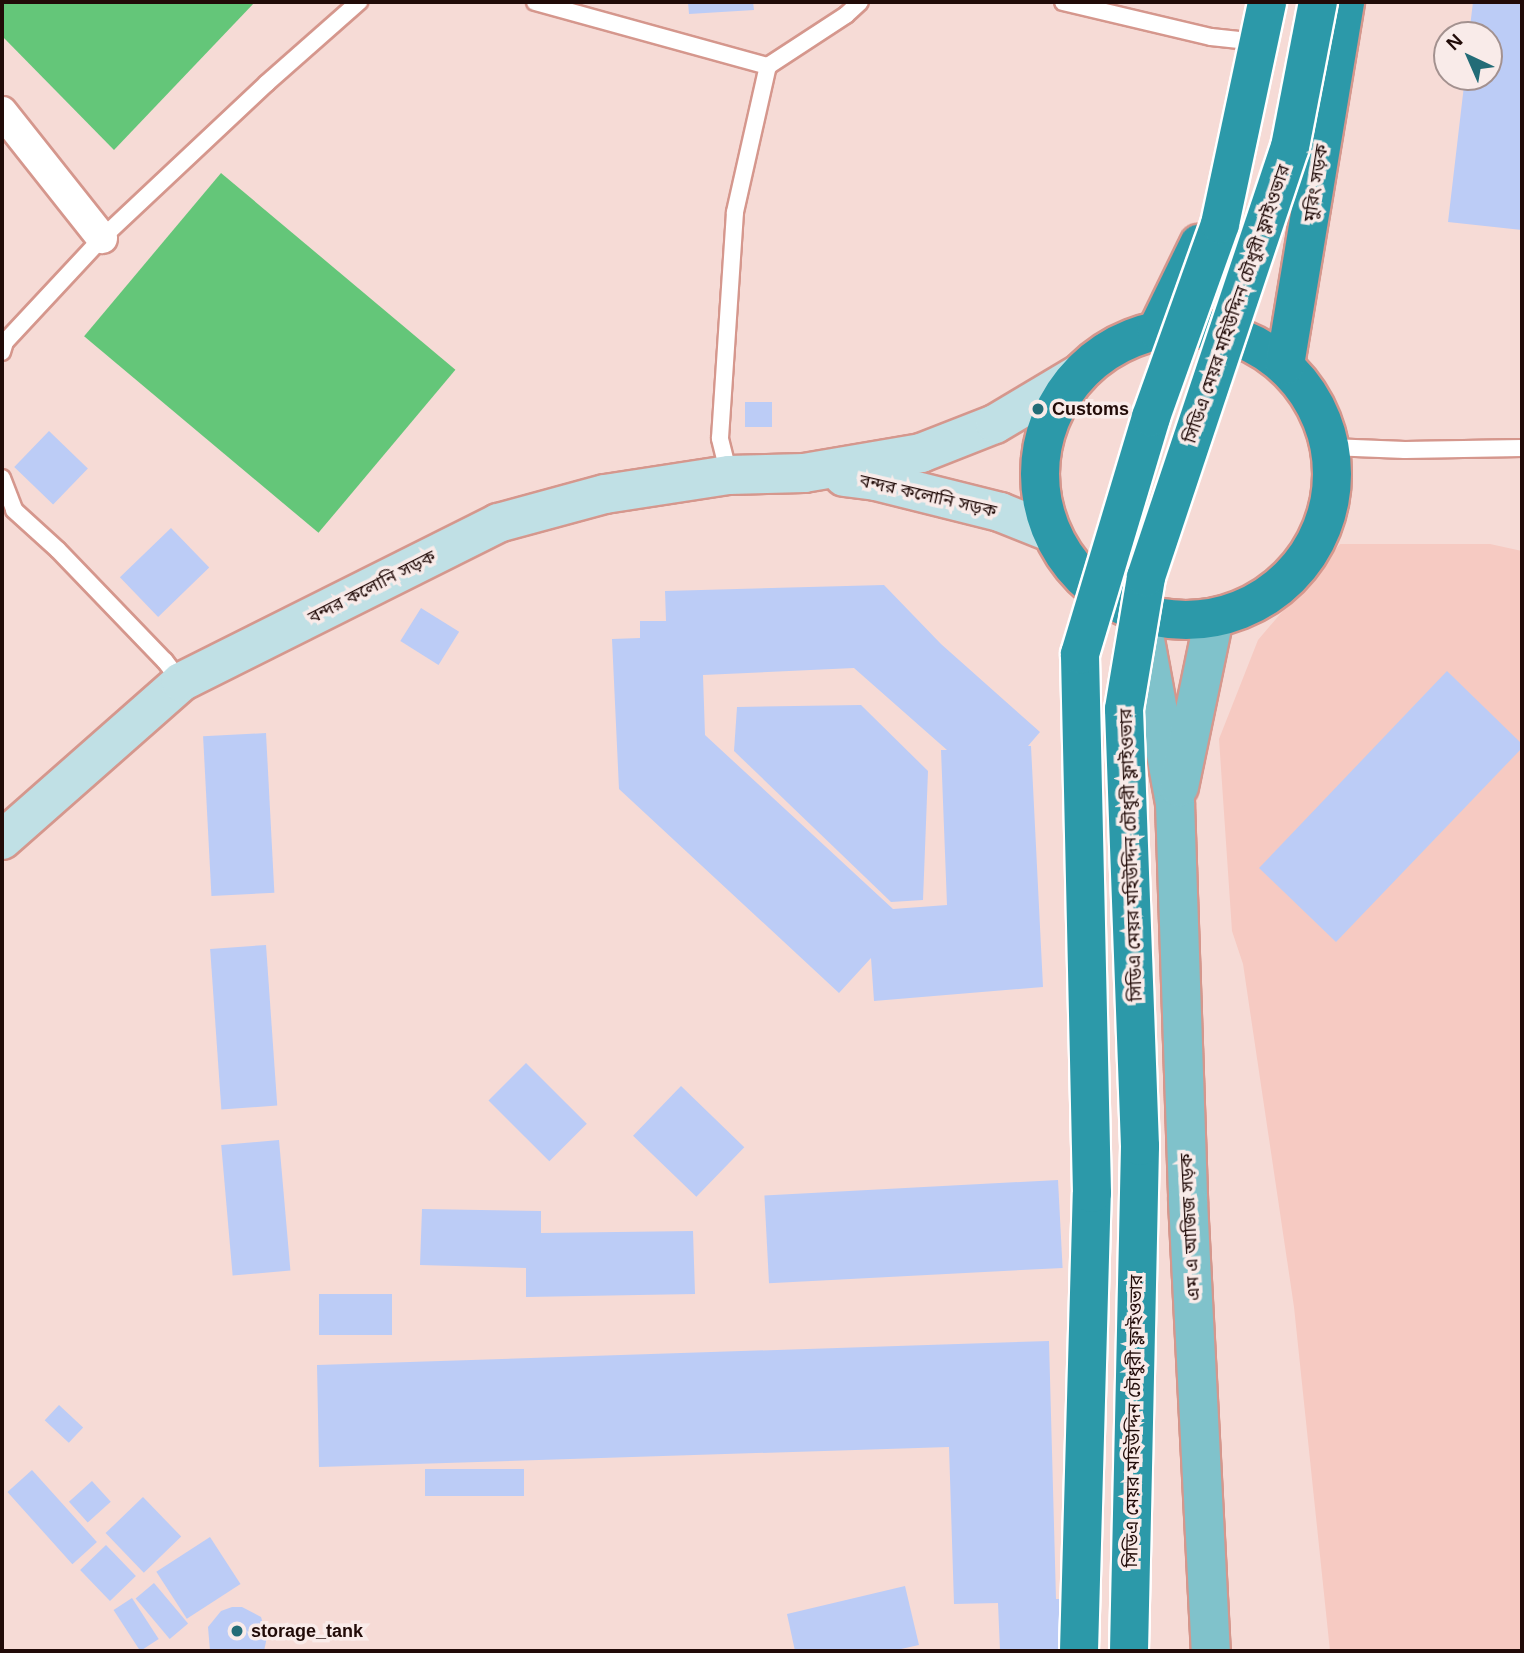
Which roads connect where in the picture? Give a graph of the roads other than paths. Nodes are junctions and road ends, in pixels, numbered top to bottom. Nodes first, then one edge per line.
1 (359, 2) edge
2 (534, 2) edge
3 (859, 2) edge
4 (1063, 2) edge
5 (1266, 2) edge
6 (1281, 2) edge
7 (1318, 2) edge
8 (1345, 2) edge
9 (1271, 44) junction
10 (768, 66) junction
11 (2, 112) edge
12 (102, 238) junction
13 (1157, 330) junction
14 (2, 352) edge
15 (1285, 365) junction
16 (1079, 373) junction
17 (1330, 447) junction
18 (1522, 448) edge
19 (804, 473) junction
20 (729, 475) junction
21 (2, 478) edge
22 (1050, 532) junction
23 (1140, 614) junction
24 (1214, 618) junction
25 (181, 682) junction
26 (1175, 803) junction
27 (2, 840) edge
28 (1079, 1651) edge
29 (1129, 1651) edge
30 (1211, 1651) edge

1 - 12 lane
2 - 10 lane
3 - 10 lane
4 - 9 lane
5 - 28 highway, bridge
6 - 9 highway
7 - 29 highway, সিডিএ মেয়র মহিউদ্দিন চৌধুরী ফ্লাইওভার, bridge
8 - 15 highway, মুরিং সড়ক
9 - 13 highway
10 - 20 lane
11 - 12 street
12 - 14 lane
13 - 15 highway
13 - 16 highway
15 - 17 highway
16 - 19 street, বন্দর কলোনি সড়ক
16 - 22 highway
17 - 18 lane
17 - 24 highway
19 - 20 street, বন্দর কলোনি সড়ক
19 - 22 street, বন্দর কলোনি সড়ক
20 - 25 street, বন্দর কলোনি সড়ক
21 - 25 lane
22 - 23 highway
23 - 24 highway
23 - 26 main road, এম এ আজিজ সড়ক
24 - 26 main road, এম এ আজিজ সড়ক
25 - 27 street, বন্দর কলোনি সড়ক
26 - 30 main road, এম এ আজিজ সড়ক

